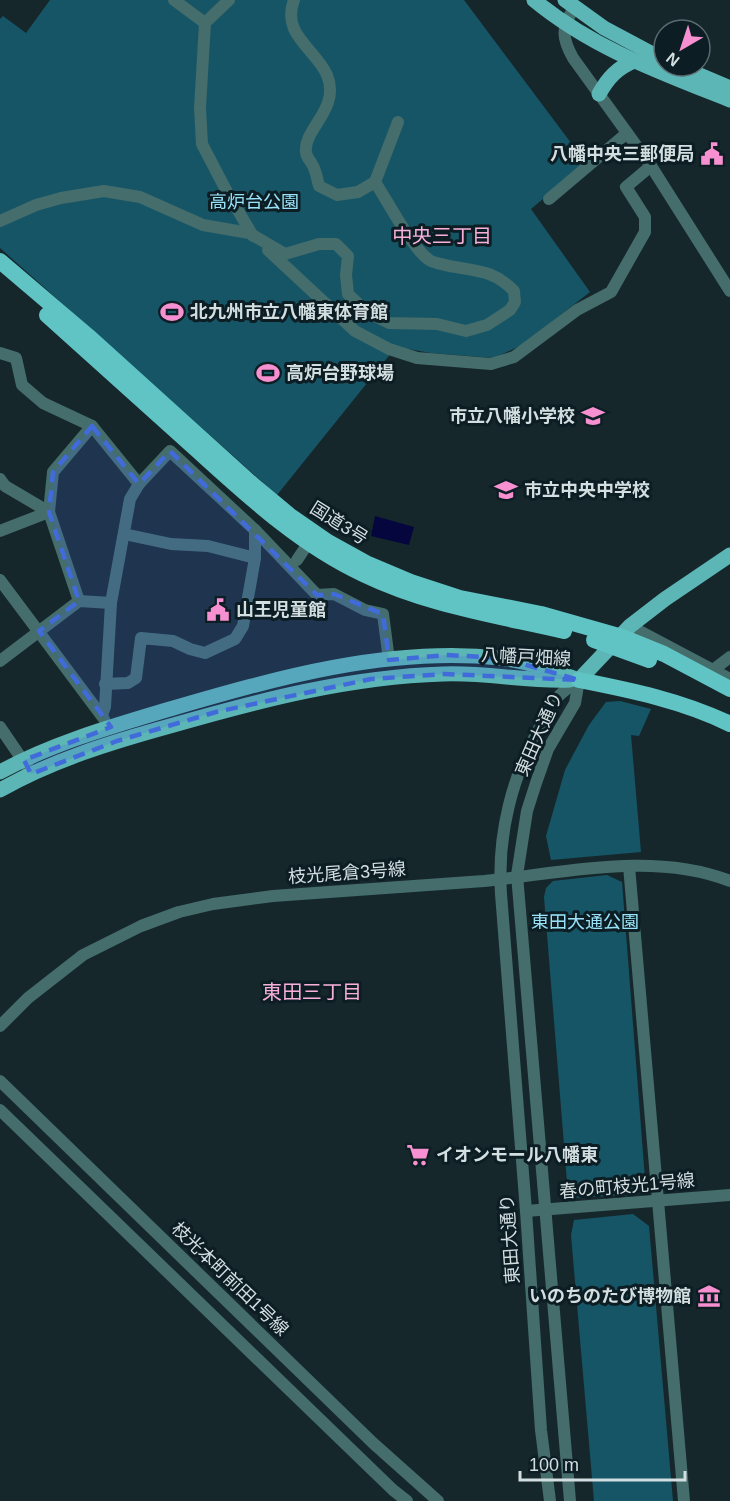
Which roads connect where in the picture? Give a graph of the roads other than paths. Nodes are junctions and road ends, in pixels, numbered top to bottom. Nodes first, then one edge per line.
1 (174, 0) edge
2 (229, 0) edge
3 (294, 0) edge
4 (534, 0) edge
5 (569, 4) edge
6 (206, 23) junction
7 (565, 24) junction
8 (652, 54) edge
9 (634, 62) junction
10 (706, 78) edge
11 (730, 88) edge
12 (599, 94) junction
13 (730, 100) edge
14 (398, 122) dead end
15 (627, 133) junction
16 (651, 166) junction
17 (375, 182) junction
18 (549, 199) dead end
19 (0, 221) edge
20 (249, 233) junction
21 (0, 261) edge
22 (0, 275) edge
23 (730, 291) edge
24 (0, 353) edge
25 (92, 426) junction
26 (0, 479) edge
27 (139, 484) junction
28 (49, 512) junction
29 (319, 527) dead end
30 (255, 530) junction
31 (0, 531) edge
32 (124, 534) junction
33 (730, 555) edge
34 (255, 558) junction
35 (297, 560) dead end
36 (0, 580) edge
37 (79, 601) junction
38 (111, 603) junction
39 (630, 626) junction
40 (578, 629) junction
41 (39, 632) junction
42 (730, 657) edge
43 (389, 660) junction
44 (0, 661) edge
45 (713, 670) junction
46 (730, 679) edge
47 (579, 680) junction
48 (105, 684) junction
49 (730, 689) edge
50 (730, 700) edge
51 (106, 721) junction
52 (730, 724) edge
53 (0, 728) edge
54 (117, 741) junction
55 (24, 760) junction
56 (0, 772) edge
57 (31, 774) junction
58 (0, 790) edge
59 (629, 866) junction
60 (517, 875) junction
61 (500, 879) junction
62 (730, 881) edge
63 (0, 1026) edge
64 (0, 1081) edge
65 (0, 1110) edge
66 (730, 1195) edge
67 (657, 1202) junction
68 (526, 1211) junction
69 (546, 1211) junction
70 (407, 1501) edge
71 (438, 1501) edge
72 (550, 1501) edge
73 (570, 1501) edge
74 (684, 1501) edge

1 - 6 street
2 - 6 street
3 - 17 street
4 - 7 main road
5 - 7 street
5 - 8 main road
6 - 20 street
7 - 9 main road
7 - 12 street
9 - 12 main road
9 - 13 main road
10 - 11 main road
12 - 15 street
14 - 17 street
15 - 16 street
15 - 18 street
16 - 20 street
16 - 23 street
17 - 20 street
19 - 20 street
21 - 40 highway, 国道3号
22 - 40 highway, 国道3号
24 - 25 street
25 - 27 street
25 - 28 street
26 - 28 street
27 - 30 street
27 - 32 street
28 - 31 street
28 - 37 street
29 - 35 street
30 - 34 street
30 - 43 street
32 - 34 street
32 - 38 street
33 - 39 main road
34 - 48 street
36 - 41 street
37 - 38 street
37 - 41 street
38 - 48 street
39 - 45 street
39 - 47 main road
40 - 49 highway, 国道3号
40 - 50 highway, 国道3号
41 - 44 street
41 - 51 street
42 - 45 street
43 - 47 main road, 八幡戸畑線
43 - 51 main road, 八幡戸畑線
45 - 46 street
47 - 52 highway
47 - 54 main road, 八幡戸畑線
47 - 60 street, 東田大通り
47 - 61 street, 東田大通り
48 - 51 street
51 - 54 street
51 - 55 main road, 八幡戸畑線
53 - 55 street
54 - 57 main road, 八幡戸畑線
55 - 56 main road, 八幡戸畑線
55 - 57 street
57 - 58 main road, 八幡戸畑線
59 - 60 street, 枝光尾倉3号線
59 - 62 street, 枝光尾倉3号線
59 - 67 street
60 - 61 street, 枝光尾倉3号線
60 - 69 street, 東田大通り
61 - 63 street, 枝光尾倉3号線
61 - 68 street, 東田大通り
64 - 71 street, 枝光本町前田1号線
65 - 70 street
66 - 67 street, 春の町枝光1号線
67 - 69 street, 春の町枝光1号線
67 - 74 street
68 - 69 street, 春の町枝光1号線
68 - 72 street, 東田大通り
69 - 73 street, 東田大通り

